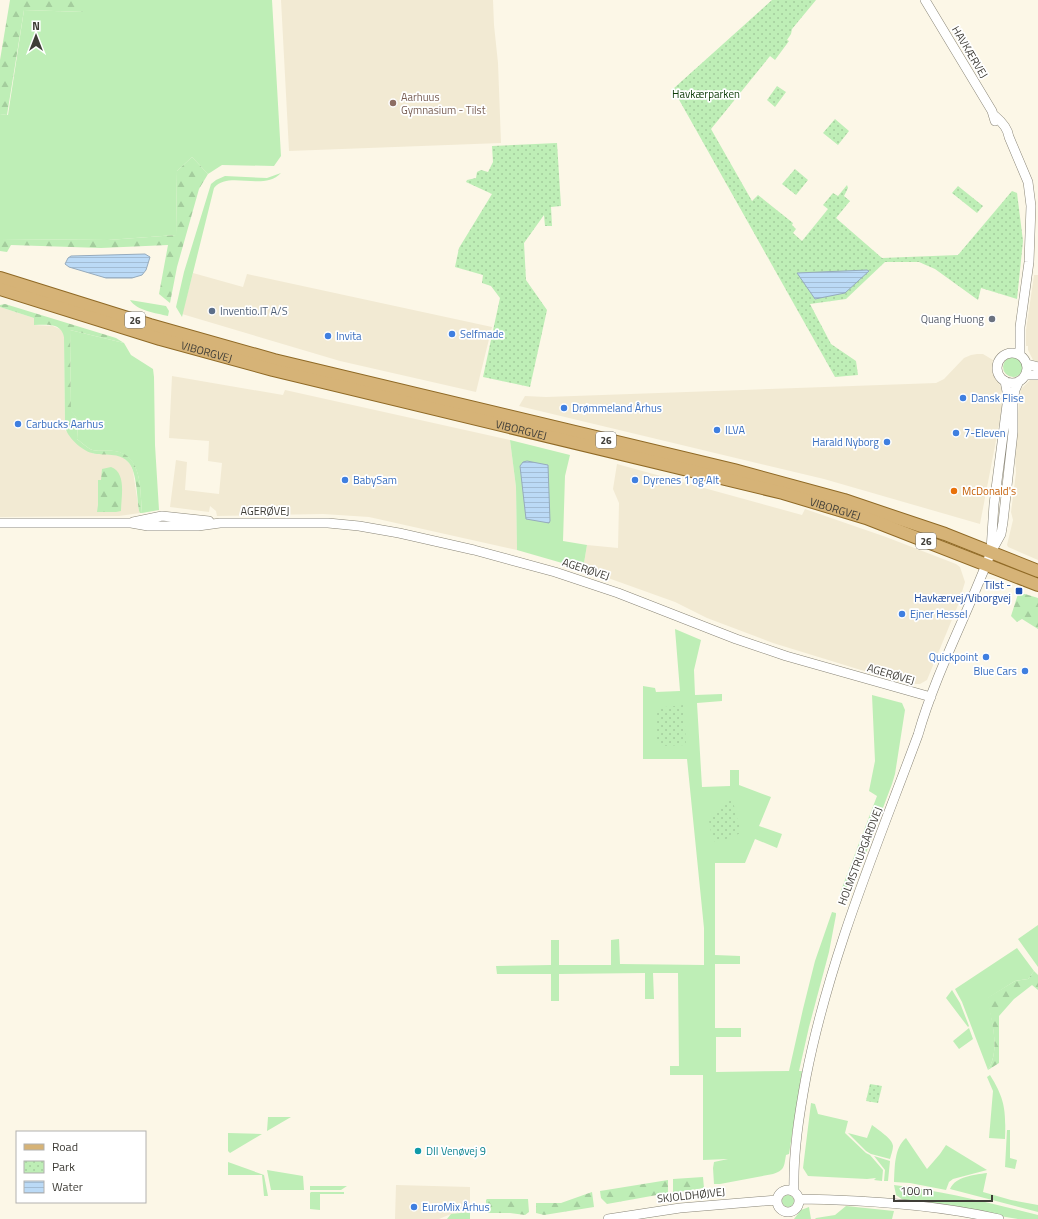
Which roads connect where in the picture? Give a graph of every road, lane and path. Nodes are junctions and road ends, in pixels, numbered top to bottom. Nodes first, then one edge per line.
1 (925, 0) edge
2 (0, 278) edge
3 (0, 289) edge
4 (1016, 354) junction
5 (1027, 364) junction
6 (1038, 367) edge
7 (1038, 375) edge
8 (1022, 378) junction
9 (1005, 380) junction
10 (0, 523) edge
11 (991, 552) junction
12 (986, 565) junction
13 (1038, 571) edge
14 (1038, 585) edge
15 (931, 698) junction
16 (793, 1193) junction
17 (777, 1200) junction
18 (781, 1210) junction
19 (791, 1215) edge
20 (608, 1219) edge
21 (783, 1219) edge
22 (999, 1219) edge

1 - 4 street, HAVKÆRVEJ
2 - 11 main road, VIBORGVEJ / 26
3 - 12 main road, VIBORGVEJ / 26
4 - 5 street
4 - 9 street
5 - 6 street
5 - 8 street
7 - 8 street
8 - 9 street
8 - 11 street
9 - 11 street
10 - 15 street, AGERØVEJ
11 - 12 street
11 - 13 main road, VIBORGVEJ / 26
12 - 14 main road, VIBORGVEJ / 26
12 - 15 street, HOLMSTRUPGÅRDVEJ
15 - 16 street, HOLMSTRUPGÅRDVEJ
16 - 17 street
16 - 19 street
16 - 22 street
17 - 18 street
17 - 20 street, SKJOLDHØJVEJ
18 - 19 street
18 - 21 street

